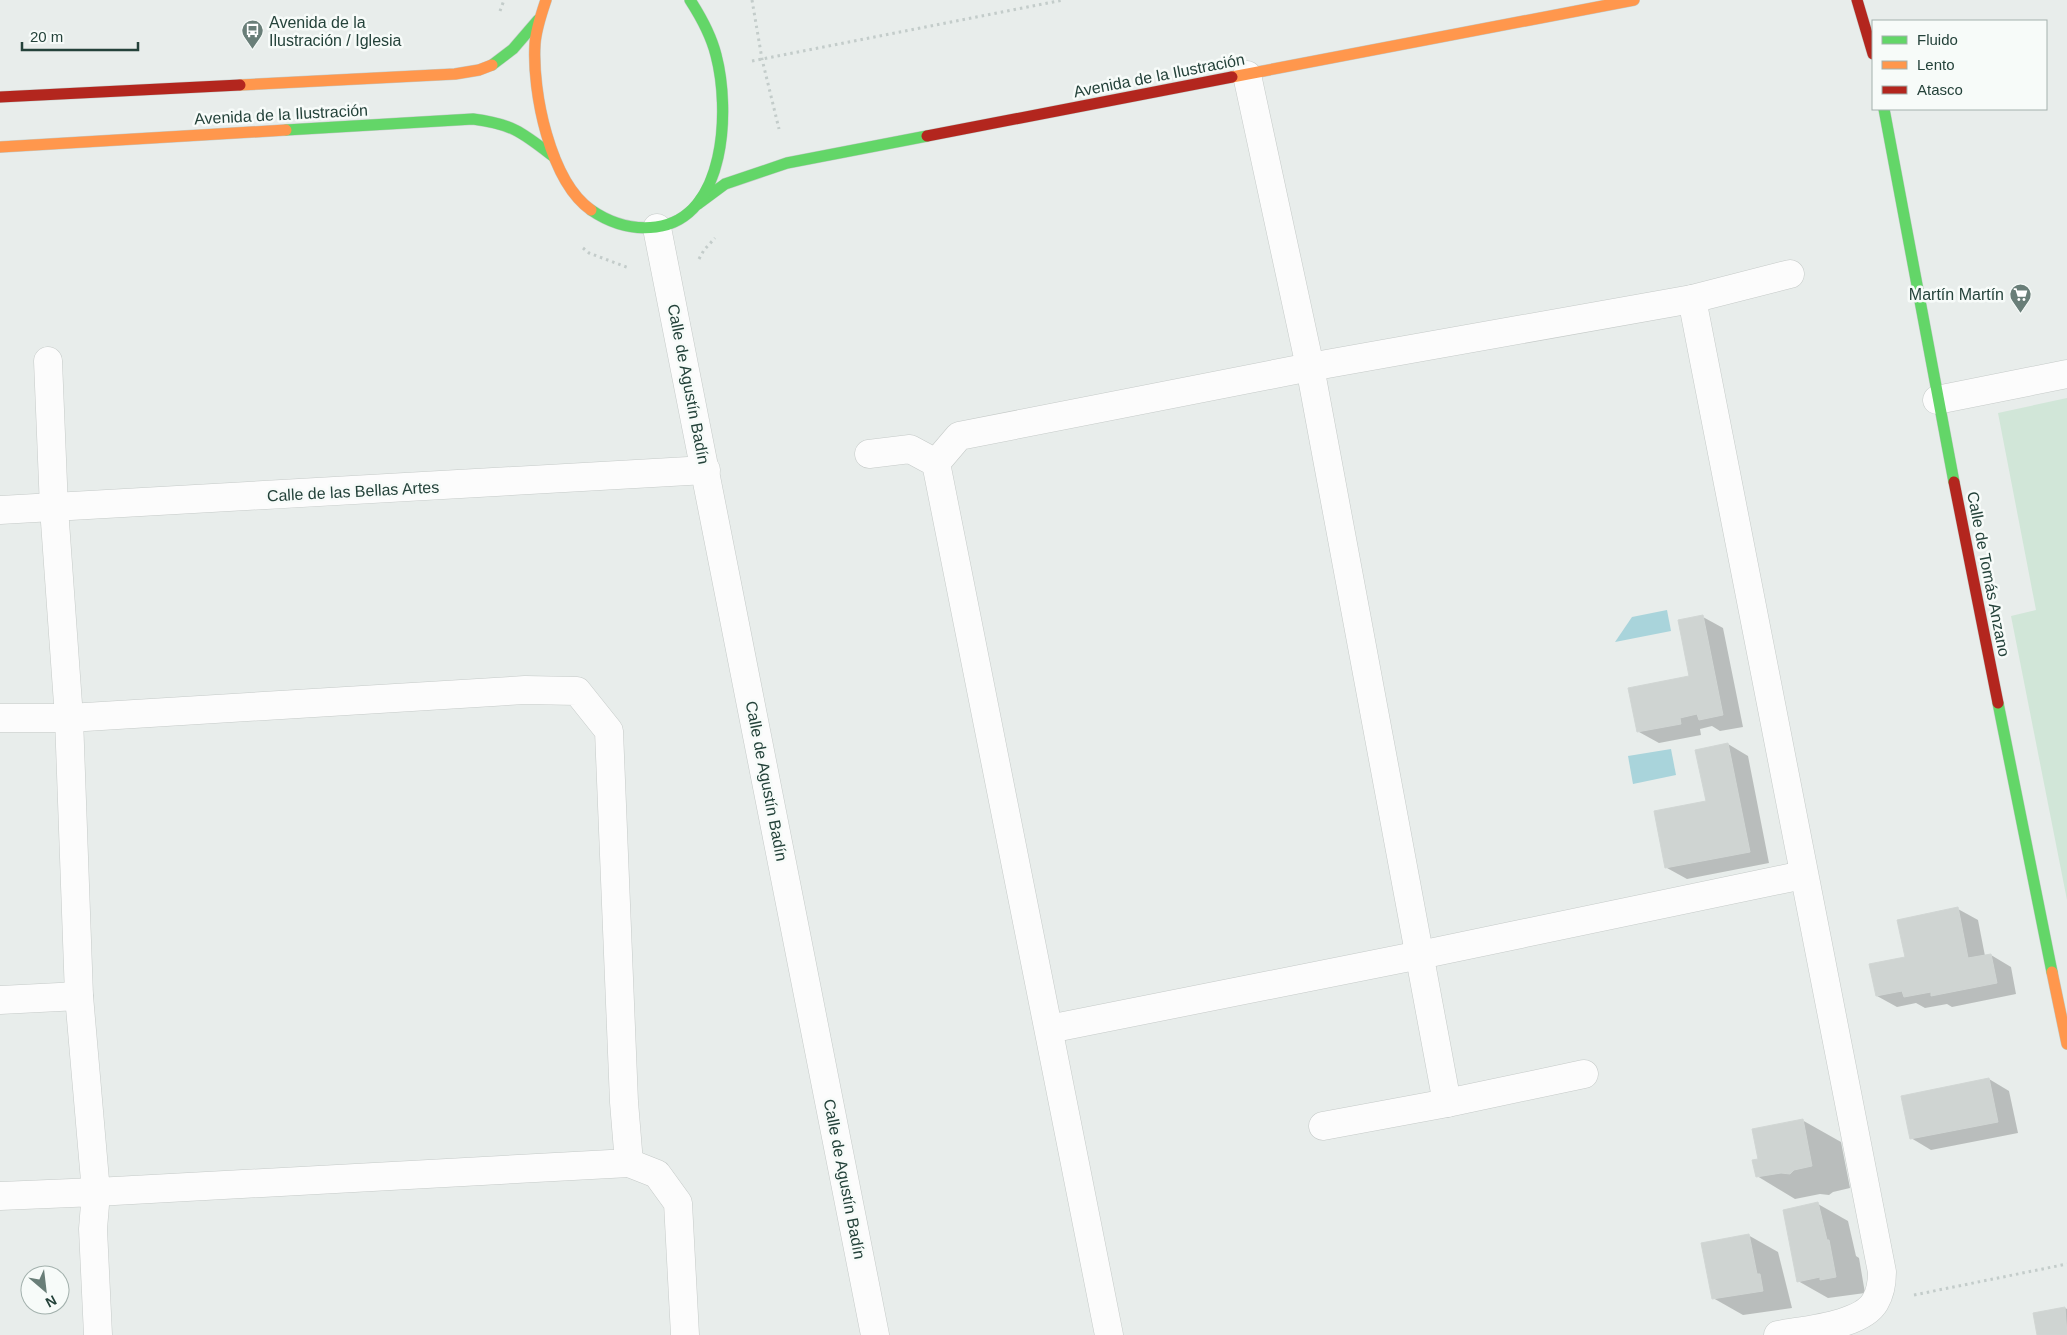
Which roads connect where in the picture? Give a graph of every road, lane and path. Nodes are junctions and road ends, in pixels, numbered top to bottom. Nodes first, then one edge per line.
1 (504, 0) edge
2 (546, 0) edge
3 (690, 0) edge
4 (752, 0) edge
5 (1063, 0) edge
6 (1634, 0) edge
7 (1857, 0) edge
8 (499, 13) dead end
9 (538, 20) junction
10 (1872, 51) edge
11 (762, 59) junction
12 (719, 68) junction
13 (1247, 75) junction
14 (0, 97) edge
15 (1884, 110) edge
16 (0, 146) edge
17 (554, 157) junction
18 (787, 163) junction
19 (698, 204) junction
20 (657, 228) junction
21 (716, 237) dead end
22 (582, 248) dead end
23 (1790, 274) dead end
24 (670, 288) junction
25 (1692, 298) junction
26 (48, 361) dead end
27 (1310, 366) junction
28 (2067, 374) edge
29 (1937, 400) junction
30 (869, 454) dead end
31 (936, 463) junction
32 (706, 470) junction
33 (54, 508) junction
34 (0, 510) edge
35 (0, 718) edge
36 (69, 718) junction
37 (1803, 875) junction
38 (1420, 955) junction
39 (79, 996) junction
40 (0, 1000) edge
41 (1049, 1030) junction
42 (2067, 1044) edge
43 (1584, 1074) dead end
44 (1448, 1103) junction
45 (1323, 1126) dead end
46 (629, 1163) junction
47 (96, 1192) junction
48 (0, 1196) edge
49 (2067, 1264) edge
50 (1874, 1304) junction
51 (98, 1335) edge
52 (685, 1335) edge
53 (875, 1335) edge
54 (1109, 1335) edge
55 (1778, 1335) edge

1 - 8 path
2 - 9 street
3 - 12 street
4 - 11 path
5 - 11 path
6 - 13 street, Avenida de la Ilustración
7 - 10 street
9 - 14 street, Avenida de la Ilustración
9 - 17 street
11 - 12 path
11 - 18 path
12 - 19 street
13 - 18 street, Avenida de la Ilustración
13 - 27 street
15 - 29 street, Calle de Tomás Anzano
16 - 17 street, Avenida de la Ilustración
17 - 20 street
18 - 19 street, Avenida de la Ilustración
19 - 20 street, Avenida de la Ilustración
20 - 24 street, Calle de Agustín Badín
21 - 24 path
22 - 24 path
23 - 25 street
24 - 32 street, Calle de Agustín Badín
25 - 27 street
25 - 37 street
26 - 33 street
27 - 31 street
27 - 38 street
28 - 29 street
29 - 42 street, Calle de Tomás Anzano
30 - 31 street
31 - 41 street
32 - 33 street, Calle de las Bellas Artes
32 - 53 street, Calle de Agustín Badín
33 - 34 street, Calle de las Bellas Artes
33 - 36 street
35 - 36 street
36 - 39 street
36 - 46 street
37 - 38 street
37 - 50 street
38 - 41 street
38 - 44 street
39 - 40 street
39 - 47 street
41 - 54 street
43 - 44 street
44 - 45 street
46 - 47 street
46 - 52 street
47 - 48 street
47 - 51 street
49 - 50 path
50 - 55 street

